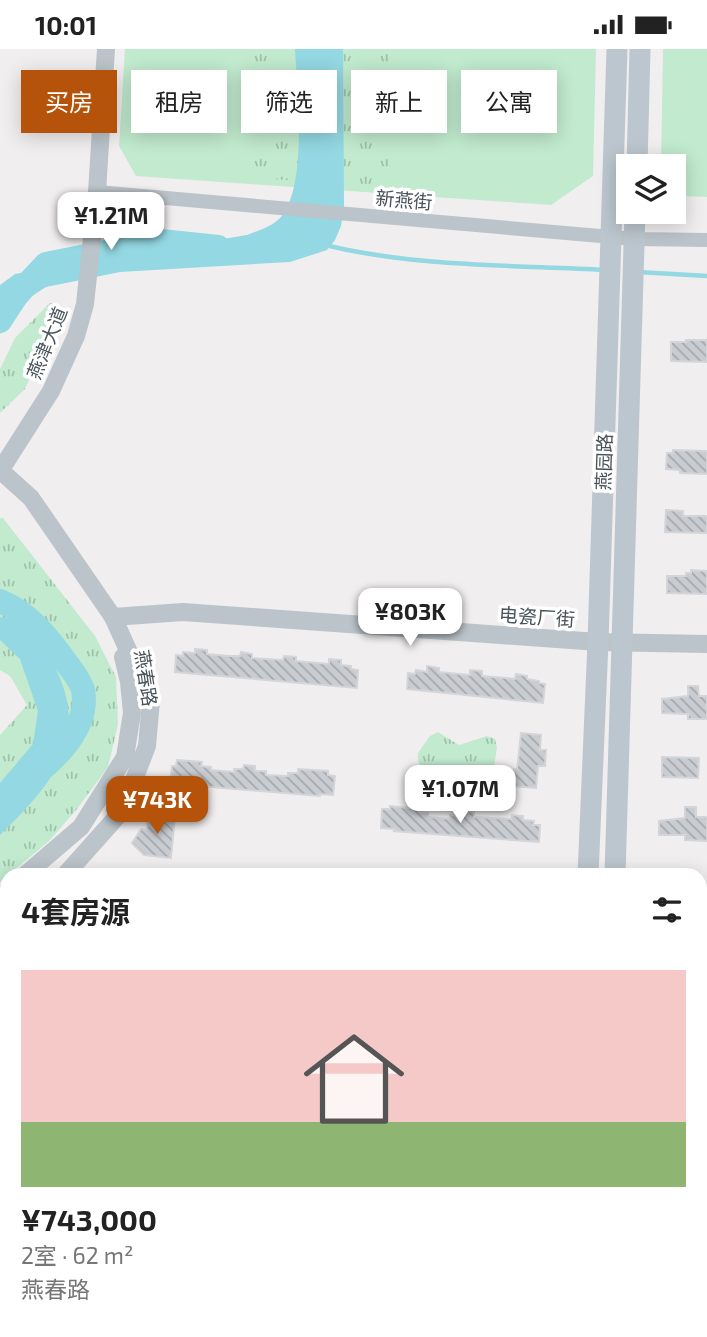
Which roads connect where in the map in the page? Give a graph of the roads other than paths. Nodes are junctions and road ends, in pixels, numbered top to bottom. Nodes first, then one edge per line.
1 (106, 49) edge
2 (617, 49) edge
3 (640, 49) edge
4 (636, 154) edge
5 (97, 192) junction
6 (635, 224) edge
7 (612, 237) junction
8 (635, 239) junction
9 (707, 240) edge
10 (621, 301) junction
11 (0, 471) edge
12 (113, 617) junction
13 (598, 642) junction
14 (622, 642) junction
15 (707, 644) edge
16 (33, 868) edge
17 (71, 868) edge
18 (588, 868) edge
19 (615, 868) edge

1 - 5 street, 燕津大道
2 - 7 main road, 燕园路
3 - 4 main road
5 - 7 street, 新燕街
5 - 11 street, 燕津大道
6 - 8 main road, 燕园路
7 - 8 street, 新燕街
7 - 10 main road, 燕园路
8 - 9 street, 新燕街
8 - 10 main road, 燕园路
10 - 13 main road, 燕园路
10 - 14 main road, 燕园路
11 - 12 street, 燕春路
12 - 13 street, 电瓷厂街
12 - 16 street, 燕春路
12 - 17 street, 燕春路
13 - 14 street, 电瓷厂街
13 - 18 main road, 燕园路
14 - 15 street, 电瓷厂街
14 - 19 main road, 燕园路

